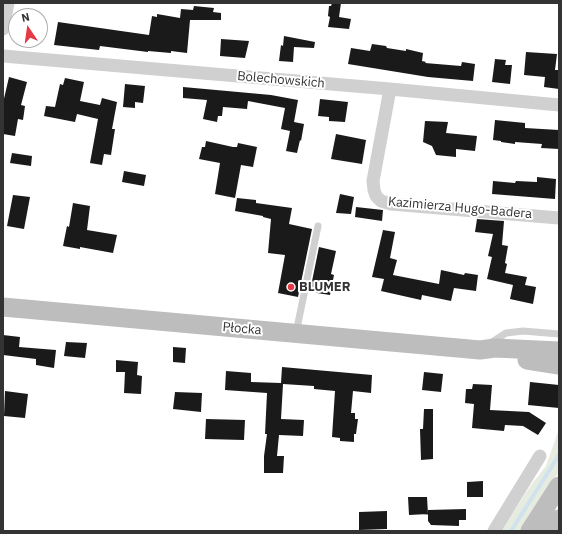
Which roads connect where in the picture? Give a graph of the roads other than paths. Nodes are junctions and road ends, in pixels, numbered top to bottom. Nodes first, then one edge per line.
1 (8, 3) edge
2 (3, 29) edge
3 (3, 56) edge
4 (390, 89) junction
5 (559, 104) edge
6 (559, 218) edge
7 (318, 226) dead end
8 (3, 307) edge
9 (296, 333) junction
10 (559, 334) edge
11 (480, 350) junction
12 (559, 351) edge
13 (559, 365) edge
14 (540, 456) dead end
15 (559, 486) edge
16 (494, 531) edge
17 (530, 531) edge

1 - 2 street
3 - 4 street, Bolechowskich
4 - 5 street, Bolechowskich
4 - 6 street, Kazimierza Hugo-Badera
7 - 9 lane
8 - 9 street, Płocka
9 - 11 street, Płocka
10 - 11 lane
11 - 12 street, Płocka
11 - 13 street, Płocka
14 - 16 street
15 - 17 street

